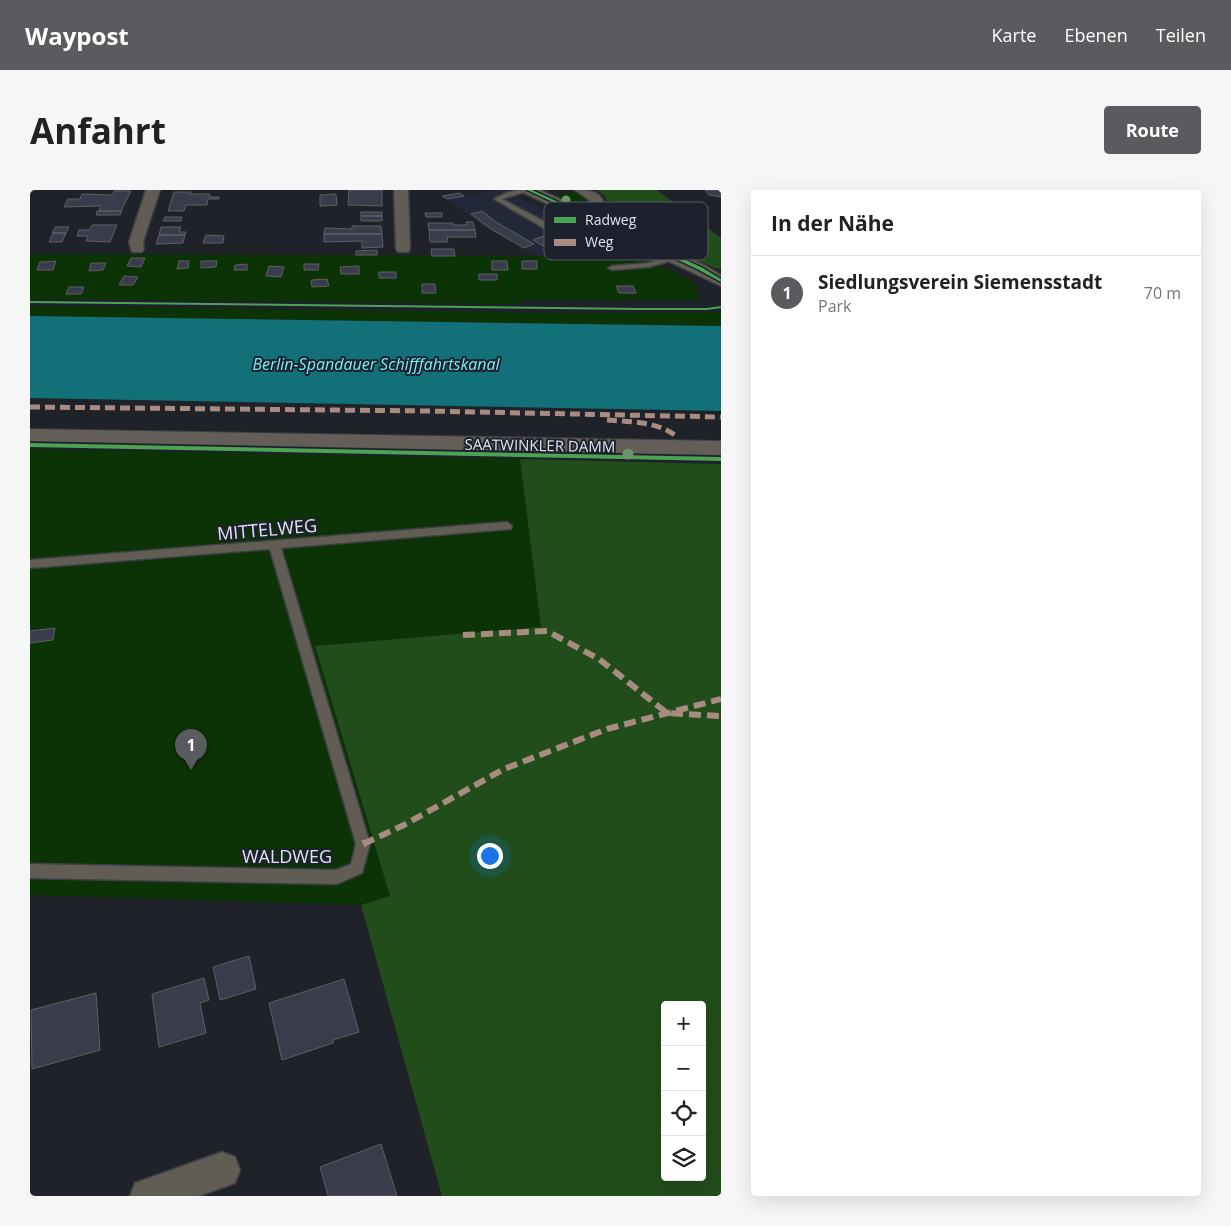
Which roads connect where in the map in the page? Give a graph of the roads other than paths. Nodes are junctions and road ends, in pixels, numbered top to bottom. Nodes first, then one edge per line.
1 (154, 190) edge
2 (401, 190) edge
3 (556, 190) edge
4 (582, 190) edge
5 (530, 191) edge
6 (554, 202) edge
7 (596, 202) edge
8 (544, 225) edge
9 (136, 249) dead end
10 (403, 249) dead end
11 (665, 260) edge
12 (681, 260) edge
13 (612, 268) dead end
14 (721, 281) edge
15 (30, 435) edge
16 (721, 448) edge
17 (507, 526) dead end
18 (275, 546) junction
19 (30, 564) edge
20 (30, 871) edge
21 (222, 1170) dead end
22 (148, 1196) edge

1 - 9 street
2 - 10 street
3 - 5 street
4 - 7 street
5 - 6 street
5 - 8 lane
11 - 13 lane
12 - 14 street
15 - 16 main road, SAATWINKLER DAMM
17 - 18 lane, MITTELWEG
18 - 19 lane, MITTELWEG
18 - 20 lane, WALDWEG
21 - 22 street

